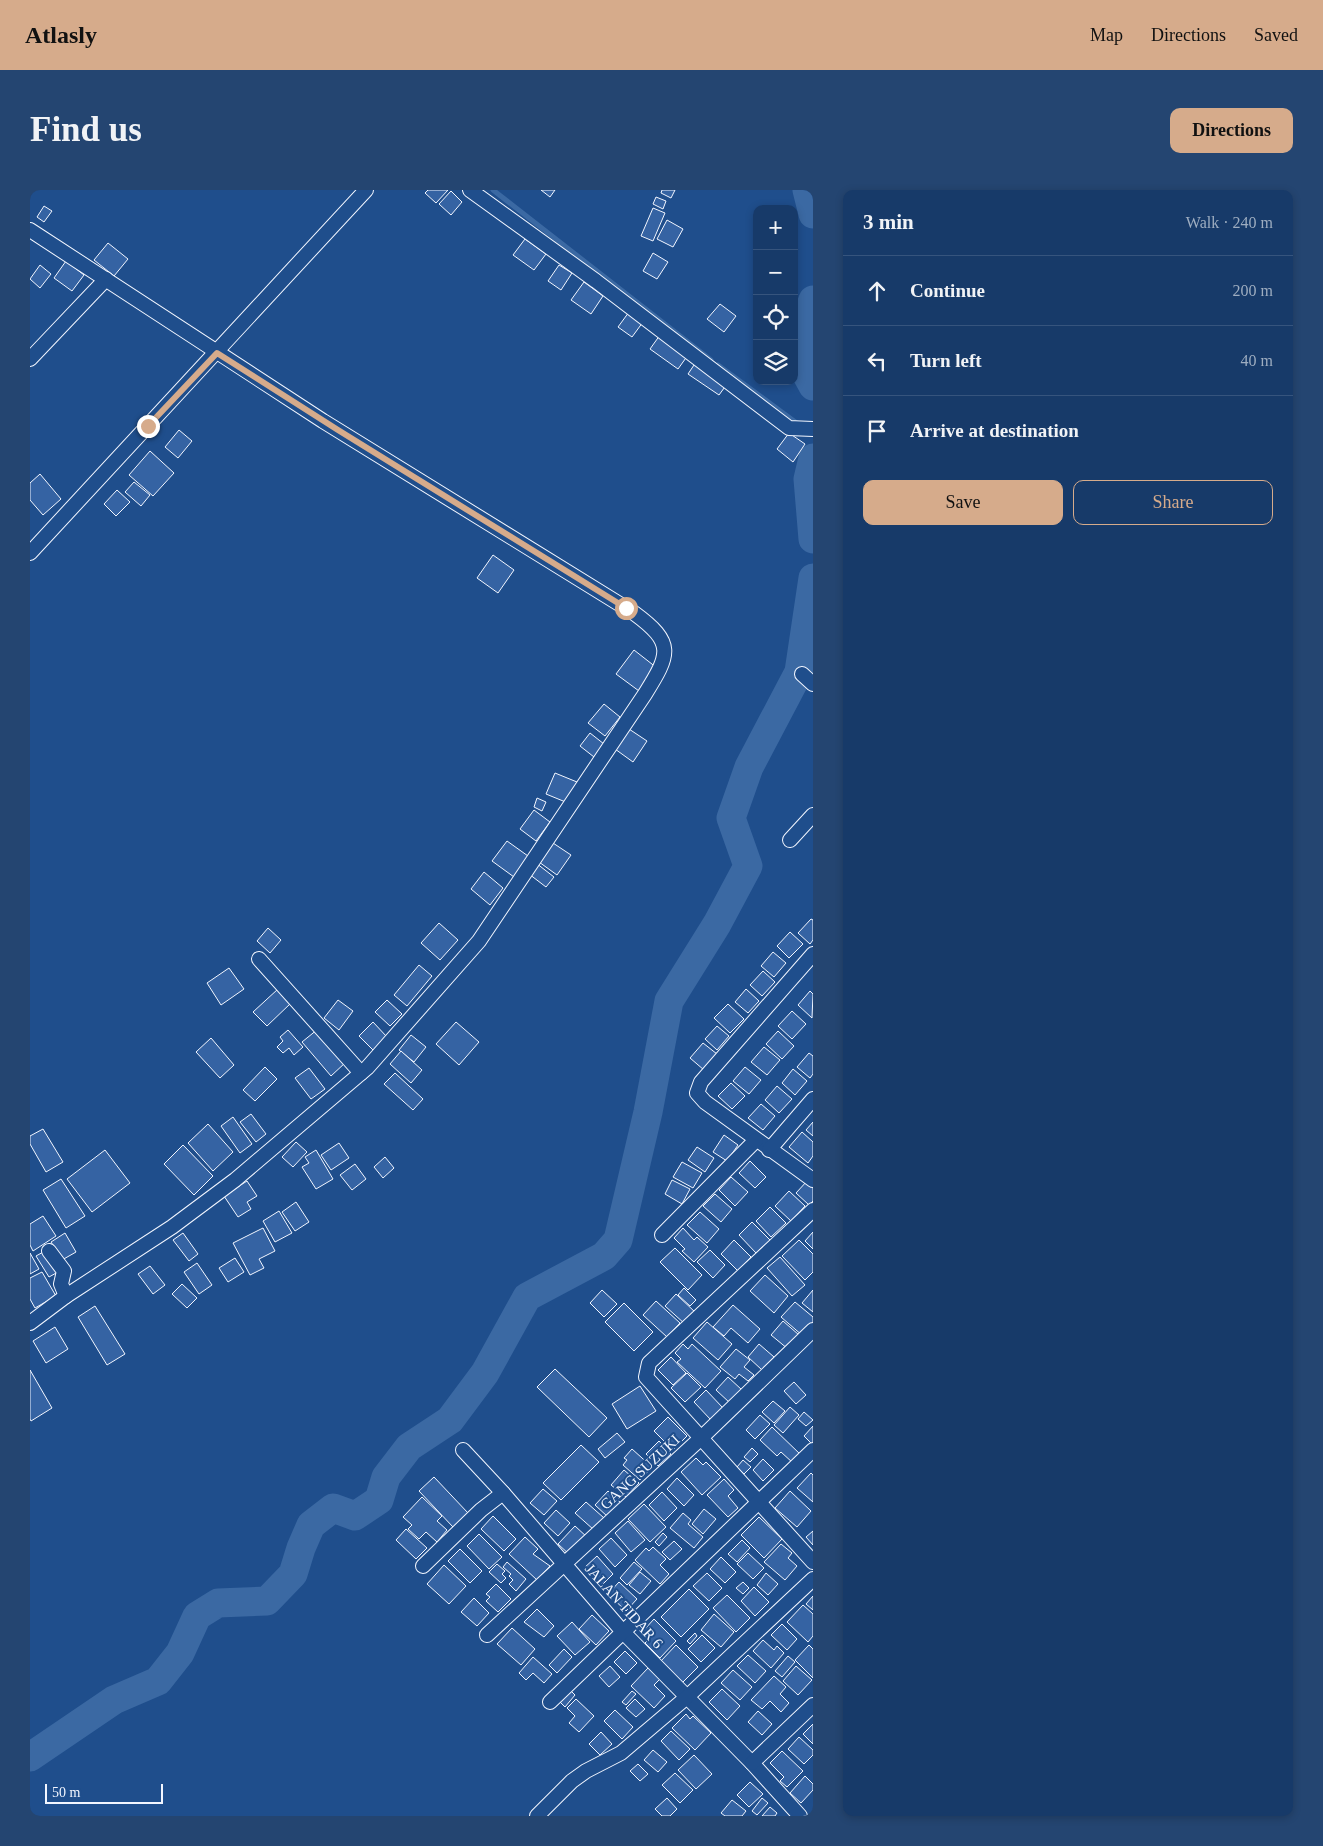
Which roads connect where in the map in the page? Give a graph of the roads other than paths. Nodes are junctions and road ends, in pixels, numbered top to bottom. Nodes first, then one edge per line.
1 (366, 190) edge
2 (470, 190) edge
3 (30, 230) edge
4 (106, 280) junction
5 (217, 353) junction
6 (30, 359) edge
7 (807, 429) edge
8 (30, 553) edge
9 (802, 674) dead end
10 (813, 684) edge
11 (813, 815) edge
12 (790, 840) dead end
13 (813, 954) edge
14 (259, 959) dead end
15 (361, 1073) junction
16 (813, 1099) edge
17 (756, 1140) junction
18 (769, 1150) junction
19 (813, 1180) edge
20 (813, 1210) edge
21 (662, 1235) dead end
22 (49, 1251) dead end
23 (66, 1296) junction
24 (30, 1323) edge
25 (813, 1330) edge
26 (700, 1439) junction
27 (463, 1450) dead end
28 (813, 1450) edge
29 (503, 1493) junction
30 (759, 1504) junction
31 (813, 1562) edge
32 (565, 1564) junction
33 (423, 1566) dead end
34 (813, 1579) edge
35 (623, 1632) junction
36 (487, 1635) dead end
37 (687, 1697) junction
38 (550, 1702) dead end
39 (813, 1705) edge
40 (752, 1763) junction
41 (537, 1816) edge
42 (800, 1816) edge

1 - 5 street
2 - 7 street
3 - 4 street
4 - 5 street
4 - 6 street
5 - 8 street
5 - 15 street
9 - 10 street
11 - 12 street
13 - 17 street
14 - 15 street
15 - 23 street
16 - 18 street
17 - 18 street
17 - 21 street
18 - 19 street
20 - 26 street
22 - 23 street
23 - 24 street
25 - 26 street, GANG SUZUKI
26 - 30 street
26 - 32 street, GANG SUZUKI
27 - 29 street, JALAN TIDAR 6
28 - 30 street
29 - 32 street, JALAN TIDAR 6
29 - 33 street
30 - 31 street
30 - 35 street
32 - 35 street, JALAN TIDAR 6
32 - 36 street, GANG SUZUKI
34 - 37 street
35 - 37 street, JALAN TIDAR 6
35 - 38 street
37 - 40 street, JALAN TIDAR 6
37 - 41 street
39 - 40 street
40 - 42 street, JALAN TIDAR 6

